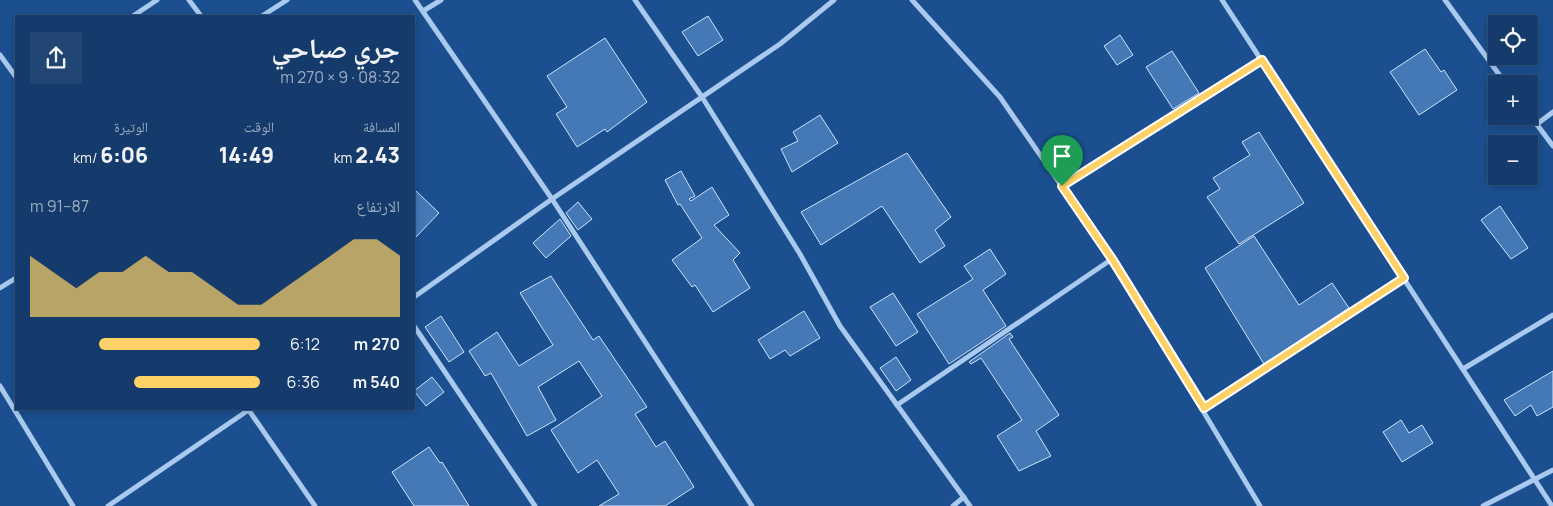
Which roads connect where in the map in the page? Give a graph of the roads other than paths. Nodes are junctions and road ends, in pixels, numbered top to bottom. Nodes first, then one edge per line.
1 (157, 0) edge
2 (189, 0) edge
3 (287, 0) edge
4 (415, 0) edge
5 (441, 0) edge
6 (635, 0) edge
7 (834, 0) edge
8 (912, 0) edge
9 (1222, 0) edge
10 (1445, 0) edge
11 (423, 11) junction
12 (134, 15) edge
13 (200, 15) edge
14 (264, 15) edge
15 (0, 55) edge
16 (1262, 60) junction
17 (1499, 75) edge
18 (15, 76) edge
19 (702, 97) junction
20 (1553, 112) edge
21 (1538, 123) edge
22 (1538, 125) edge
23 (1553, 146) edge
24 (1062, 186) junction
25 (552, 199) junction
26 (1112, 259) junction
27 (1404, 278) junction
28 (15, 279) edge
29 (0, 288) edge
30 (415, 296) edge
31 (1553, 315) edge
32 (415, 327) edge
33 (1463, 369) junction
34 (0, 386) edge
35 (897, 405) junction
36 (1204, 408) junction
37 (248, 410) edge
38 (250, 410) edge
39 (1553, 470) edge
40 (1534, 480) junction
41 (964, 498) junction
42 (73, 506) edge
43 (108, 506) edge
44 (315, 506) edge
45 (535, 506) edge
46 (752, 506) edge
47 (953, 506) edge
48 (970, 506) edge
49 (1260, 506) edge
50 (1483, 506) edge
51 (1552, 506) edge

1 - 12 street
2 - 13 street
3 - 14 street
4 - 11 street
5 - 11 street
6 - 19 street
7 - 19 street
8 - 24 street
9 - 16 street
10 - 17 street
11 - 25 street
15 - 18 street
16 - 24 street
16 - 27 street
19 - 25 street
19 - 35 street
20 - 21 street
22 - 23 street
24 - 26 street
25 - 30 street
25 - 46 street
26 - 35 street
26 - 36 street
27 - 33 street
27 - 36 street
28 - 29 street
31 - 33 street
32 - 45 street
33 - 40 street
34 - 42 street
35 - 41 street
36 - 49 street
37 - 43 street
38 - 44 street
39 - 40 street
40 - 50 street
40 - 51 street
41 - 47 street
41 - 48 street

